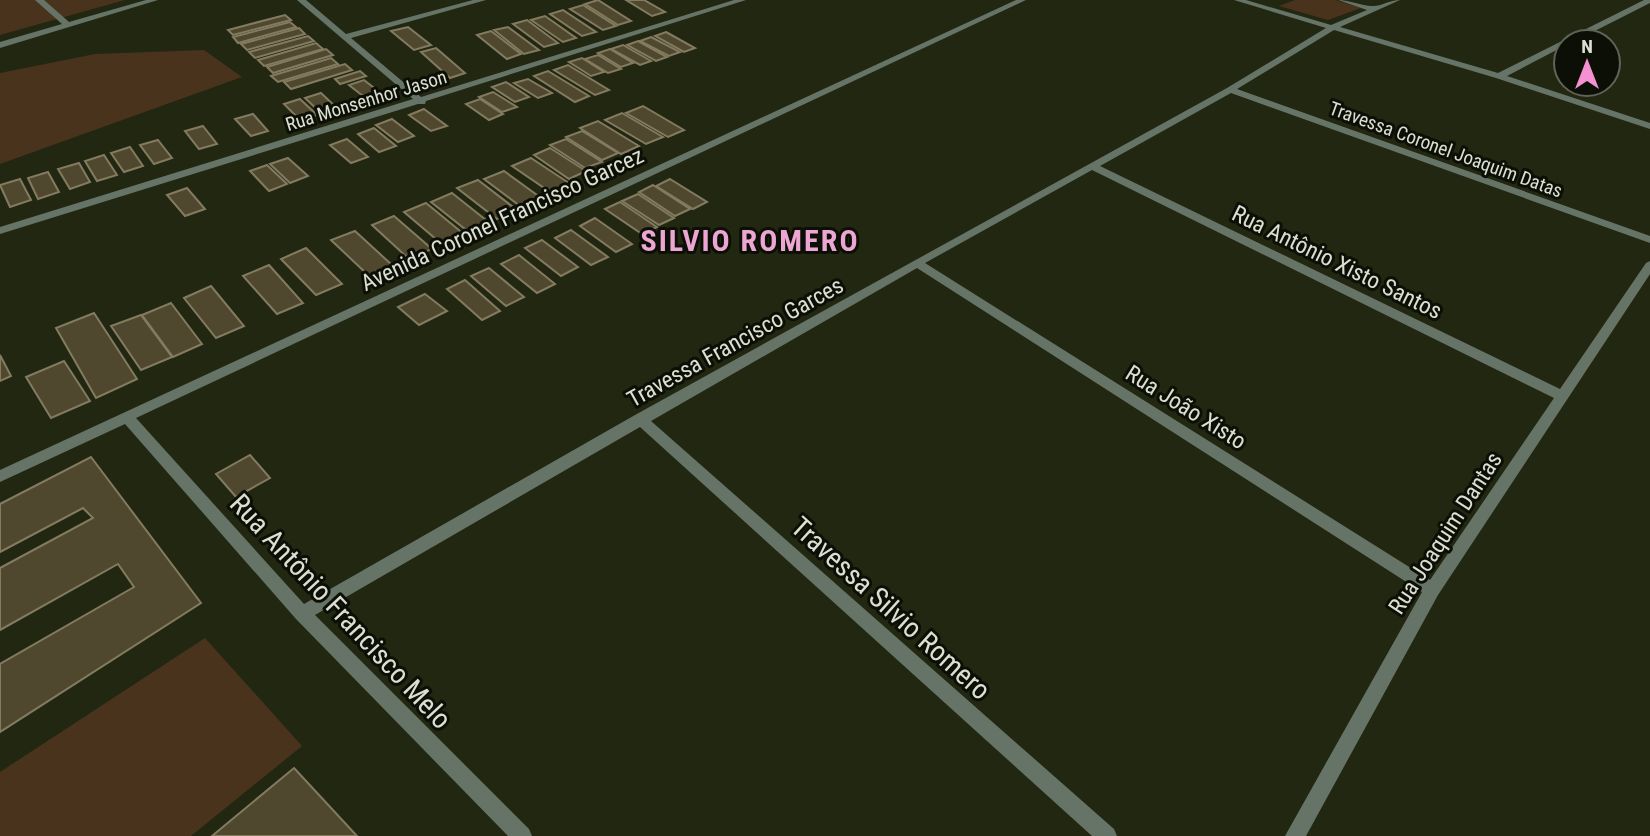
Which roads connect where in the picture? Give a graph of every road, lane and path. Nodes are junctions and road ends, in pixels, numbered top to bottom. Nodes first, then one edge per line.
1 (39, 0) edge
2 (154, 0) edge
3 (301, 0) edge
4 (482, 0) edge
5 (742, 0) edge
6 (1022, 0) edge
7 (1238, 0) edge
8 (1342, 0) edge
9 (1396, 0) edge
10 (1650, 0) edge
11 (1278, 4) dead end
12 (1268, 8) junction
13 (1373, 9) junction
14 (67, 25) junction
15 (1335, 26) junction
16 (1594, 28) edge
17 (345, 37) junction
18 (0, 45) edge
19 (1552, 49) edge
20 (1499, 76) junction
21 (1230, 90) junction
22 (422, 102) junction
23 (1650, 126) edge
24 (1093, 167) junction
25 (0, 231) edge
26 (1650, 240) edge
27 (917, 263) junction
28 (1650, 265) edge
29 (1562, 396) junction
30 (127, 417) junction
31 (640, 419) junction
32 (0, 476) edge
33 (1432, 590) junction
34 (302, 614) junction
35 (522, 836) edge
36 (1107, 836) edge
37 (1294, 836) edge

1 - 14 street
2 - 14 street
3 - 17 street
4 - 17 street
5 - 22 street, Rua Monsenhor Jason
6 - 30 street, Avenida Coronel Francisco Garcez
7 - 12 street
8 - 13 street
9 - 13 street, Travessa Francisco Garces
10 - 16 street
11 - 12 street
12 - 15 street
13 - 15 street, Travessa Francisco Garces
14 - 18 street
15 - 20 street
15 - 21 street, Travessa Francisco Garces
17 - 22 street
19 - 20 street
20 - 23 street
21 - 24 street, Travessa Francisco Garces
21 - 26 street, Travessa Coronel Joaquim Datas
22 - 25 street, Rua Monsenhor Jason
24 - 27 street, Travessa Francisco Garces
24 - 29 street, Rua Antônio Xisto Santos
27 - 31 street, Travessa Francisco Garces
27 - 33 street, Rua João Xisto
28 - 29 street, Rua Joaquim Dantas
29 - 33 street, Rua Joaquim Dantas
30 - 32 street, Avenida Coronel Francisco Garcez
30 - 34 street, Rua Antônio Francisco Melo
31 - 34 street, Travessa Francisco Garces
31 - 36 street, Travessa Silvio Romero
33 - 37 street, Rua Joaquim Dantas
34 - 35 street, Rua Antônio Francisco Melo

